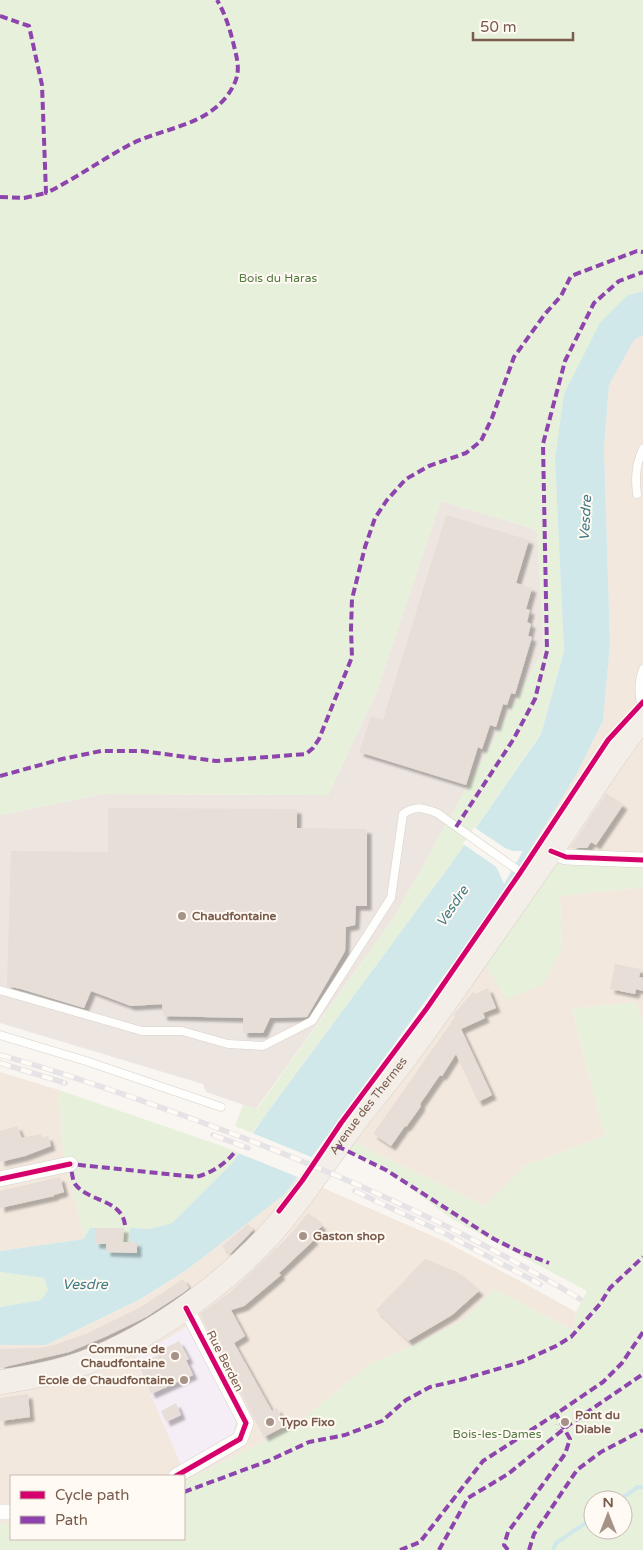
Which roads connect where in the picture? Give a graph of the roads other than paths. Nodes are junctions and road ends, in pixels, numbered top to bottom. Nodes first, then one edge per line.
1 (643, 449) edge
2 (636, 494) dead end
3 (643, 669) edge
4 (643, 709) edge
5 (643, 718) edge
6 (551, 850) junction
7 (643, 860) edge
8 (522, 873) junction
9 (0, 990) edge
10 (0, 1035) edge
11 (221, 1107) dead end
12 (70, 1164) dead end
13 (0, 1179) edge
14 (186, 1308) junction
15 (0, 1382) edge
16 (178, 1475) edge

1 - 2 lane
3 - 4 lane
5 - 6 main road, Avenue des Thermes
6 - 7 street
6 - 8 main road, Avenue des Thermes
8 - 9 lane
8 - 14 main road, Avenue des Thermes
10 - 11 lane
12 - 13 street
14 - 15 main road, Avenue des Thermes
14 - 16 street, Rue Berden

